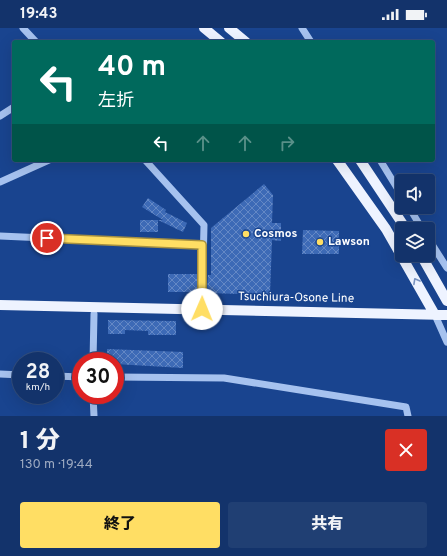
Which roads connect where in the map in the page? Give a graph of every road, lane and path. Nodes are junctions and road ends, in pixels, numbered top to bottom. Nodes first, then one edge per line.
1 (23, 28) edge
2 (204, 28) edge
3 (229, 28) edge
4 (302, 28) edge
5 (34, 40) edge
6 (219, 40) edge
7 (244, 40) edge
8 (310, 40) edge
9 (12, 108) edge
10 (0, 116) edge
11 (45, 162) edge
12 (147, 162) edge
13 (337, 162) edge
14 (361, 162) edge
15 (381, 162) edge
16 (0, 182) edge
17 (395, 185) edge
18 (401, 222) edge
19 (0, 236) edge
20 (202, 245) junction
21 (435, 249) edge
22 (426, 262) edge
23 (447, 268) edge
24 (447, 301) edge
25 (0, 305) edge
26 (202, 309) junction
27 (94, 314) dead end
28 (435, 315) junction
29 (447, 315) edge
30 (447, 342) edge
31 (93, 352) edge
32 (0, 374) edge
33 (12, 375) edge
34 (124, 377) edge
35 (93, 404) edge
36 (94, 416) edge
37 (408, 416) edge

1 - 5 street
2 - 6 main road
3 - 7 main road
4 - 8 street
9 - 10 street
11 - 16 street
12 - 20 street
28 -> 13 main road
14 - 18 main road
15 - 17 street
19 - 20 street
20 - 26 street
21 - 23 street
22 - 24 main road
25 - 26 main road, Tsuchiura-Osone Line
26 - 28 main road, Tsuchiura-Osone Line
27 - 31 street
28 - 29 main road, Tsuchiura-Osone Line
28 - 30 street
32 - 33 street
34 - 37 street
35 - 36 street

